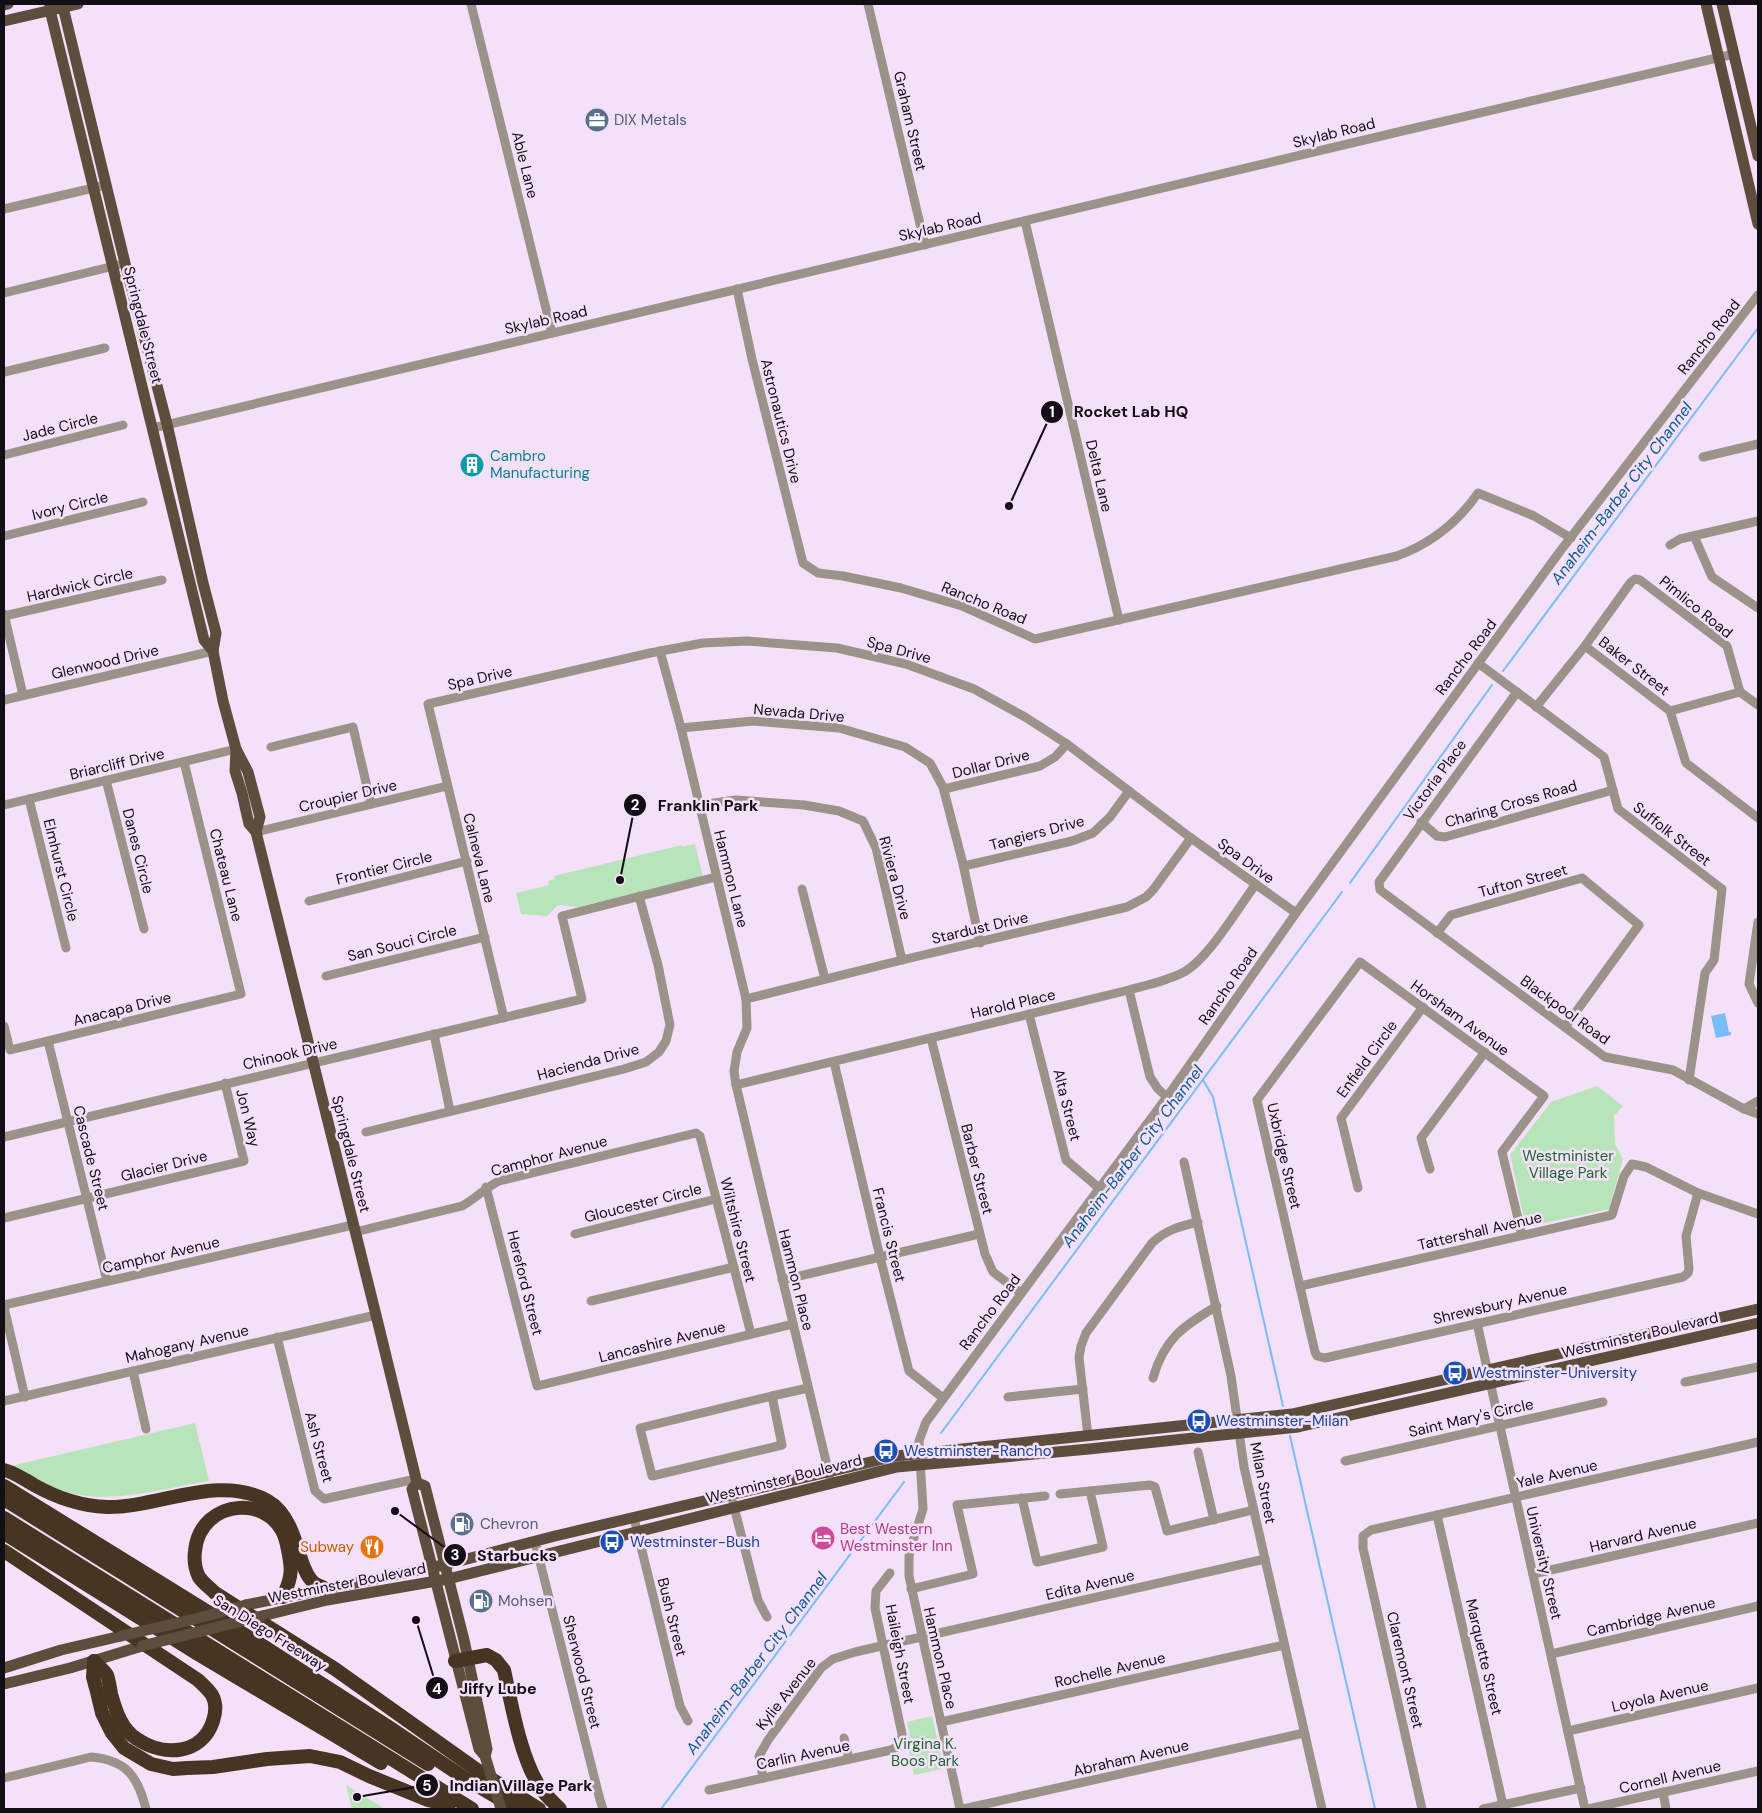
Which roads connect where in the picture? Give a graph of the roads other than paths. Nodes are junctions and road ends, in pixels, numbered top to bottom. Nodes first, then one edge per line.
1 (8, 4) edge
2 (78, 4) edge
3 (471, 4) edge
4 (868, 4) edge
5 (1706, 4) edge
6 (1722, 4) edge
7 (4, 5) edge
8 (56, 6) edge
9 (4, 21) edge
10 (1734, 54) junction
11 (1719, 57) junction
12 (1758, 156) edge
13 (106, 185) junction
14 (94, 188) junction
15 (4, 209) edge
16 (1030, 220) junction
17 (1758, 224) edge
18 (925, 245) junction
19 (125, 262) junction
20 (113, 267) junction
21 (737, 289) junction
22 (4, 293) edge
23 (1758, 295) edge
24 (552, 333) junction
25 (105, 348) dead end
26 (4, 372) edge
27 (167, 424) junction
28 (123, 425) dead end
29 (153, 428) junction
30 (1758, 444) edge
31 (4, 455) edge
32 (1703, 457) dead end
33 (143, 502) dead end
34 (1758, 521) edge
35 (4, 536) edge
36 (1694, 536) junction
37 (1571, 538) junction
38 (1670, 545) dead end
39 (800, 558) joint
40 (162, 580) dead end
41 (1758, 608) edge
42 (198, 612) junction
43 (4, 615) edge
44 (212, 617) junction
45 (1119, 620) junction
46 (1585, 646) junction
47 (660, 650) junction
48 (213, 651) junction
49 (1478, 663) junction
50 (1516, 692) junction
51 (1740, 692) junction
52 (23, 695) junction
53 (4, 700) edge
54 (428, 704) joint
55 (1758, 705) edge
56 (1536, 707) junction
57 (1670, 711) junction
58 (681, 728) junction
59 (1067, 744) junction
60 (271, 747) dead end
61 (236, 749) junction
62 (184, 762) junction
63 (106, 780) junction
64 (447, 786) junction
65 (944, 789) junction
66 (1612, 790) junction
67 (1129, 791) junction
68 (29, 798) junction
69 (371, 804) junction
70 (4, 805) edge
71 (699, 805) junction
72 (1758, 818) edge
73 (1421, 822) junction
74 (256, 832) junction
75 (1191, 838) junction
76 (467, 861) junction
77 (964, 866) junction
78 (716, 877) junction
79 (1256, 884) junction
80 (1378, 885) joint
81 (802, 890) dead end
82 (639, 896) junction
83 (309, 901) dead end
84 (1296, 914) junction
85 (1758, 922) edge
86 (144, 929) dead end
87 (1436, 932) junction
88 (485, 937) junction
89 (980, 943) junction
90 (66, 948) dead end
91 (902, 960) junction
92 (1360, 962) joint
93 (326, 976) dead end
94 (825, 979) junction
95 (1128, 990) junction
96 (241, 994) joint
97 (746, 999) junction
98 (1758, 1003) edge
99 (1423, 1007) junction
100 (1030, 1014) junction
101 (504, 1018) junction
102 (4, 1026) edge
103 (1565, 1028) junction
104 (434, 1034) junction
105 (931, 1038) junction
106 (48, 1041) junction
107 (1484, 1052) junction
108 (834, 1062) junction
109 (313, 1063) junction
110 (1689, 1080) junction
111 (225, 1083) junction
112 (736, 1085) junction
113 (1167, 1097) junction
114 (1758, 1101) edge
115 (1744, 1108) junction
116 (450, 1111) junction
117 (1758, 1114) edge
118 (67, 1122) junction
119 (366, 1132) dead end
120 (698, 1134) joint
121 (4, 1136) edge
122 (244, 1160) joint
123 (1184, 1162) dead end
124 (1430, 1169) dead end
125 (486, 1187) junction
126 (1099, 1188) junction
127 (1358, 1188) dead end
128 (1698, 1193) junction
129 (86, 1198) junction
130 (716, 1199) junction
131 (1758, 1214) edge
132 (4, 1218) edge
133 (1198, 1222) junction
134 (354, 1228) junction
135 (576, 1234) dead end
136 (979, 1234) junction
137 (1522, 1235) junction
138 (880, 1257) junction
139 (734, 1267) junction
140 (782, 1280) junction
141 (106, 1282) junction
142 (1300, 1286) junction
143 (1021, 1293) junction
144 (591, 1301) dead end
145 (4, 1306) edge
146 (1217, 1306) junction
147 (1758, 1309) edge
148 (376, 1315) junction
149 (1477, 1323) junction
150 (1758, 1323) edge
151 (793, 1324) junction
152 (751, 1334) junction
153 (277, 1337) junction
154 (1317, 1356) joint
155 (1758, 1367) edge
156 (132, 1371) junction
157 (1487, 1371) junction
158 (1153, 1378) dead end
159 (1685, 1382) dead end
160 (1490, 1385) junction
161 (537, 1386) joint
162 (808, 1388) junction
163 (1083, 1389) junction
164 (25, 1396) junction
165 (772, 1396) junction
166 (1008, 1397) dead end
167 (943, 1398) junction
168 (4, 1401) edge
169 (1603, 1402) dead end
170 (1237, 1420) junction
171 (1500, 1426) junction
172 (146, 1429) dead end
173 (1239, 1433) junction
174 (1088, 1436) junction
175 (1758, 1442) edge
176 (1198, 1452) dead end
177 (920, 1453) junction
178 (1345, 1461) dead end
179 (921, 1465) junction
180 (4, 1470) edge
181 (830, 1477) junction
182 (416, 1481) junction
183 (4, 1486) edge
184 (1090, 1491) junction
185 (1060, 1494) dead end
186 (731, 1495) junction
187 (1045, 1496) dead end
188 (1516, 1497) junction
189 (1022, 1498) junction
190 (4, 1499) edge
191 (734, 1507) junction
192 (1254, 1510) junction
193 (1438, 1515) junction
194 (4, 1518) edge
195 (634, 1518) junction
196 (1214, 1520) junction
197 (1758, 1524) edge
198 (637, 1531) junction
199 (4, 1533) edge
200 (1363, 1536) joint
201 (535, 1542) junction
202 (4, 1551) edge
203 (539, 1556) junction
204 (1264, 1559) junction
205 (444, 1564) junction
206 (432, 1567) junction
207 (890, 1573) dead end
208 (1533, 1574) junction
209 (448, 1579) junction
210 (435, 1581) junction
211 (324, 1588) junction
212 (911, 1589) junction
213 (283, 1597) junction
214 (1758, 1606) edge
215 (767, 1617) dead end
216 (921, 1638) junction
217 (89, 1643) junction
218 (1284, 1645) junction
219 (883, 1646) junction
220 (1551, 1654) junction
221 (461, 1659) junction
222 (94, 1661) junction
223 (4, 1668) edge
224 (4, 1684) edge
225 (1758, 1688) edge
226 (688, 1721) dead end
227 (941, 1722) junction
228 (1568, 1731) junction
229 (1304, 1733) junction
230 (844, 1738) dead end
231 (902, 1744) joint
232 (849, 1759) junction
233 (1758, 1771) edge
234 (4, 1778) edge
235 (763, 1778) junction
236 (1581, 1788) junction
237 (709, 1790) dead end
238 (1663, 1792) junction
239 (1503, 1805) junction
240 (453, 1807) edge
241 (146, 1809) edge
242 (472, 1809) edge
243 (501, 1809) edge
244 (517, 1809) edge
245 (539, 1809) edge
246 (560, 1809) edge
247 (603, 1809) edge
248 (962, 1809) edge
249 (1322, 1809) edge
250 (1422, 1809) edge
251 (1484, 1809) edge
252 (1587, 1809) edge
253 (1666, 1809) edge

1 - 7 main road
2 - 8 main road
3 - 24 street, Able Lane
4 - 18 street, Graham Street
5 - 11 main road
6 - 10 main road
8 - 9 main road
8 - 13 main road, Springdale Street
8 - 14 main road, Springdale Street
10 - 11 street, Skylab Road
10 - 12 main road
11 - 16 street, Skylab Road
11 - 17 main road
13 - 14 street
13 - 19 main road, Springdale Street
14 - 15 street
14 - 20 main road, Springdale Street
16 - 18 street, Skylab Road
16 - 45 street, Delta Lane
18 - 21 street, Skylab Road
19 - 20 street
19 - 27 main road, Springdale Street
20 - 22 street
20 - 29 main road, Springdale Street
21 - 24 street, Skylab Road
21 - 39 street, Astronautics Drive
23 - 37 street, Rancho Road
24 - 27 street, Skylab Road
25 - 26 street
27 - 29 street, Skylab Road
27 - 44 main road, Springdale Street
28 - 31 street, Jade Circle
29 - 42 main road, Springdale Street
30 - 32 street
33 - 35 street, Ivory Circle
34 - 36 street
36 - 38 street
36 - 41 street
37 - 45 street, Rancho Road
37 - 49 street, Rancho Road
39 - 45 street, Rancho Road
40 - 43 street, Hardwick Circle
42 - 44 main road
42 - 48 main road, Springdale Street
43 - 52 street
44 - 48 main road, Springdale Street
46 - 51 street, Pimlico Road
46 - 56 street
46 - 57 street, Baker Street
47 - 54 street, Spa Drive
47 - 58 street, Hammon Lane
47 - 59 street, Spa Drive
48 - 52 street, Glenwood Drive
48 - 61 main road, Springdale Street
49 - 50 street, Suffolk Street
49 - 84 street, Rancho Road
50 - 56 street, Suffolk Street
50 - 73 street, Victoria Place
51 - 55 street
51 - 57 street
52 - 53 street, Glenwood Drive
54 - 64 street, Calneva Lane
56 - 66 street, Suffolk Street
57 - 72 street, Baker Street
58 - 65 street, Nevada Drive
58 - 71 street, Hammon Lane
59 - 65 street, Dollar Drive
59 - 67 street, Spa Drive
60 - 69 street
61 - 62 street, Briarcliff Drive
61 - 74 main road, Springdale Street
62 - 63 street, Briarcliff Drive
62 - 96 street, Chateau Lane
63 - 68 street, Briarcliff Drive
63 - 86 street, Danes Circle
64 - 69 street, Croupier Drive
64 - 76 street, Calneva Lane
65 - 77 street, Nevada Drive
66 - 73 street, Charing Cross Road
66 - 110 street, Suffolk Street
67 - 75 street, Spa Drive
67 - 77 street, Tangiers Drive
68 - 70 street, Briarcliff Drive
68 - 90 street, Elmhurst Circle
69 - 74 street, Croupier Drive
71 - 78 street, Hammon Lane
71 - 91 street, Riviera Drive
73 - 80 street, Victoria Place
74 - 109 main road, Springdale Street
75 - 79 street, Spa Drive
75 - 89 street, Stardust Drive
76 - 83 street, Frontier Circle
76 - 88 street, Calneva Lane
77 - 89 street, Nevada Drive
78 - 82 street
78 - 97 street, Hammon Lane
79 - 84 street, Spa Drive
79 - 95 street, Harold Place
80 - 87 street, Blackpool Road
81 - 94 street
82 - 101 street, Chinook Drive
82 - 116 street, Hacienda Drive
84 - 113 street, Rancho Road
85 - 98 street
87 - 103 street, Blackpool Road
87 - 103 street, Tufton Street
88 - 93 street, San Souci Circle
88 - 101 street, Calneva Lane
89 - 91 street, Stardust Drive
91 - 94 street, Stardust Drive
92 - 99 street, Horsham Avenue
92 - 142 street, Uxbridge Street
94 - 97 street, Stardust Drive
95 - 100 street, Harold Place
95 - 113 street
96 - 106 street, Anacapa Drive
97 - 112 street, Hammon Lane
99 - 107 street, Horsham Avenue
99 - 127 street, Enfield Circle
100 - 105 street, Harold Place
100 - 126 street, Alta Street
101 - 104 street, Chinook Drive
102 - 106 street, Anacapa Drive
103 - 110 street, Blackpool Road
104 - 109 street, Chinook Drive
104 - 116 street
105 - 108 street, Harold Place
105 - 136 street, Barber Street
106 - 118 street, Cascade Street
107 - 124 street
107 - 137 street, Horsham Avenue
108 - 112 street, Harold Place
108 - 138 street, Francis Street
109 - 111 street, Chinook Drive
109 - 134 main road, Springdale Street
110 - 115 street, Blackpool Road
111 - 118 street, Chinook Drive
111 - 122 street, Jon Way
112 - 140 street, Hammon Place
113 - 126 street, Rancho Road
114 - 115 street
115 - 117 street, Blackpool Road
116 - 119 street, Hacienda Drive
118 - 121 street, Chinook Drive
118 - 129 street, Cascade Street
120 - 125 street, Camphor Avenue
120 - 130 street, Wiltshire Street
122 - 129 street, Glacier Drive
123 - 133 street, Milan Street
125 - 134 street, Camphor Avenue
125 - 161 street, Hereford Street
126 - 143 street, Rancho Road
128 - 131 street
128 - 137 street, Tattershall Avenue
128 - 149 street, Shrewsbury Avenue
129 - 132 street, Glacier Drive
129 - 141 street, Cascade Street
130 - 135 street, Gloucester Circle
130 - 139 street, Wiltshire Street
133 - 146 street, Milan Street
133 - 163 street
134 - 141 street, Camphor Avenue
134 - 148 main road, Springdale Street
136 - 138 street
136 - 143 street, Barber Street
137 - 142 street, Tattershall Avenue
138 - 140 street
138 - 167 street, Francis Street
139 - 144 street
139 - 152 street, Wiltshire Street
140 - 151 street, Hammon Place
141 - 145 street, Camphor Avenue
142 - 154 street, Uxbridge Street
143 - 167 street, Rancho Road
145 - 164 street
146 - 158 street
146 - 170 street, Milan Street
147 - 157 main road, Westminster Boulevard
148 - 153 street, Mahogany Avenue
148 - 182 main road, Springdale Street
149 - 154 street, Shrewsbury Avenue
149 - 157 street, University Street
150 - 160 main road, Westminster Boulevard
151 - 152 street, Lancashire Avenue
151 - 162 street, Hammon Place
152 - 161 street, Lancashire Avenue
153 - 156 street, Mahogany Avenue
153 - 182 street, Ash Street
155 - 159 street
156 - 164 street, Mahogany Avenue
156 - 172 street
157 - 160 street, University Street
157 - 170 main road, Westminster Boulevard
160 - 171 street, University Street
160 - 173 main road, Westminster Boulevard
162 - 165 street
162 - 181 street, Hammon Place
163 - 166 street
163 - 174 street
164 - 168 street, Mahogany Avenue
165 - 165 street
167 - 177 street, Rancho Road
169 - 171 street, Saint Mary's Circle
170 - 173 street, Milan Street
170 - 174 main road, Westminster Boulevard
171 - 178 street, Saint Mary's Circle
171 - 188 street, University Street
173 - 179 main road, Westminster Boulevard
173 - 192 street, Milan Street
174 - 177 main road, Westminster Boulevard
175 - 188 street, Yale Avenue
176 - 196 street
177 - 179 street, Hammon Place
177 - 181 main road, Westminster Boulevard
179 - 181 main road, Westminster Boulevard
179 - 212 street, Hammon Place
180 - 211 highway
181 - 186 main road, Westminster Boulevard
181 - 191 main road, Westminster Boulevard
182 - 205 main road, Springdale Street
182 - 206 main road, Springdale Street
183 - 244 highway, San Diego Freeway
184 - 185 street
184 - 189 street
184 - 196 street
186 - 191 street
186 - 195 main road, Westminster Boulevard
187 - 189 street
188 - 193 street, Yale Avenue
188 - 208 street, University Street
189 - 212 street
190 - 243 highway
191 - 198 main road, Westminster Boulevard
191 - 215 street
192 - 196 street
192 - 204 street, Milan Street
193 - 200 street, Yale Avenue
193 - 239 street, Marquette Street
194 - 242 highway
195 - 198 street, Bush Street
195 - 201 main road, Westminster Boulevard
197 - 208 street, Harvard Avenue
198 - 203 main road, Westminster Boulevard
198 - 226 street, Bush Street
199 - 240 highway
200 - 250 street, Claremont Street
201 - 203 street, Sherwood Street
201 - 205 main road, Westminster Boulevard
202 - 222 highway
203 - 209 main road, Westminster Boulevard
203 - 247 street, Sherwood Street
204 - 216 street, Edita Avenue
204 - 218 street, Milan Street
205 - 206 main road, Westminster Boulevard
205 - 209 main road, Springdale Street
206 - 210 main road, Springdale Street
206 - 211 main road, Westminster Boulevard
207 - 219 street, Haileigh Street
208 - 220 street, University Street
209 - 210 main road, Westminster Boulevard
209 - 221 main road, Springdale Street
210 - 221 main road, Springdale Street
210 - 222 main road, Westminster Boulevard, bridge
211 - 213 main road, Westminster Boulevard
212 - 216 street, Hammon Place
213 - 217 main road, Westminster Boulevard, bridge
213 - 245 highway
214 - 220 street, Cambridge Avenue
216 - 219 street, Kylie Avenue
216 - 227 street, Hammon Place
217 - 222 main road
217 - 223 main road, Westminster Boulevard
218 - 227 street, Rochelle Avenue
218 - 229 street, Milan Street
219 - 231 street, Haileigh Street
219 - 235 street, Kylie Avenue
220 - 228 street, University Street
221 - 243 main road, Springdale Street, bridge
221 - 246 highway
222 - 224 main road, Westminster Boulevard
222 - 240 highway
225 - 228 street, Loyola Avenue
227 - 248 street, Hammon Place
228 - 236 street, University Street
229 - 248 street, Abraham Avenue
229 - 249 street, Milan Street
230 - 232 street
231 - 232 street, Carlin Avenue
232 - 235 street, Carlin Avenue
233 - 238 street, Cornell Avenue
234 - 241 street
235 - 237 street, Carlin Avenue
236 - 239 street
236 - 252 street, University Street
238 - 252 street, Cornell Avenue
238 - 253 street
239 - 251 street

